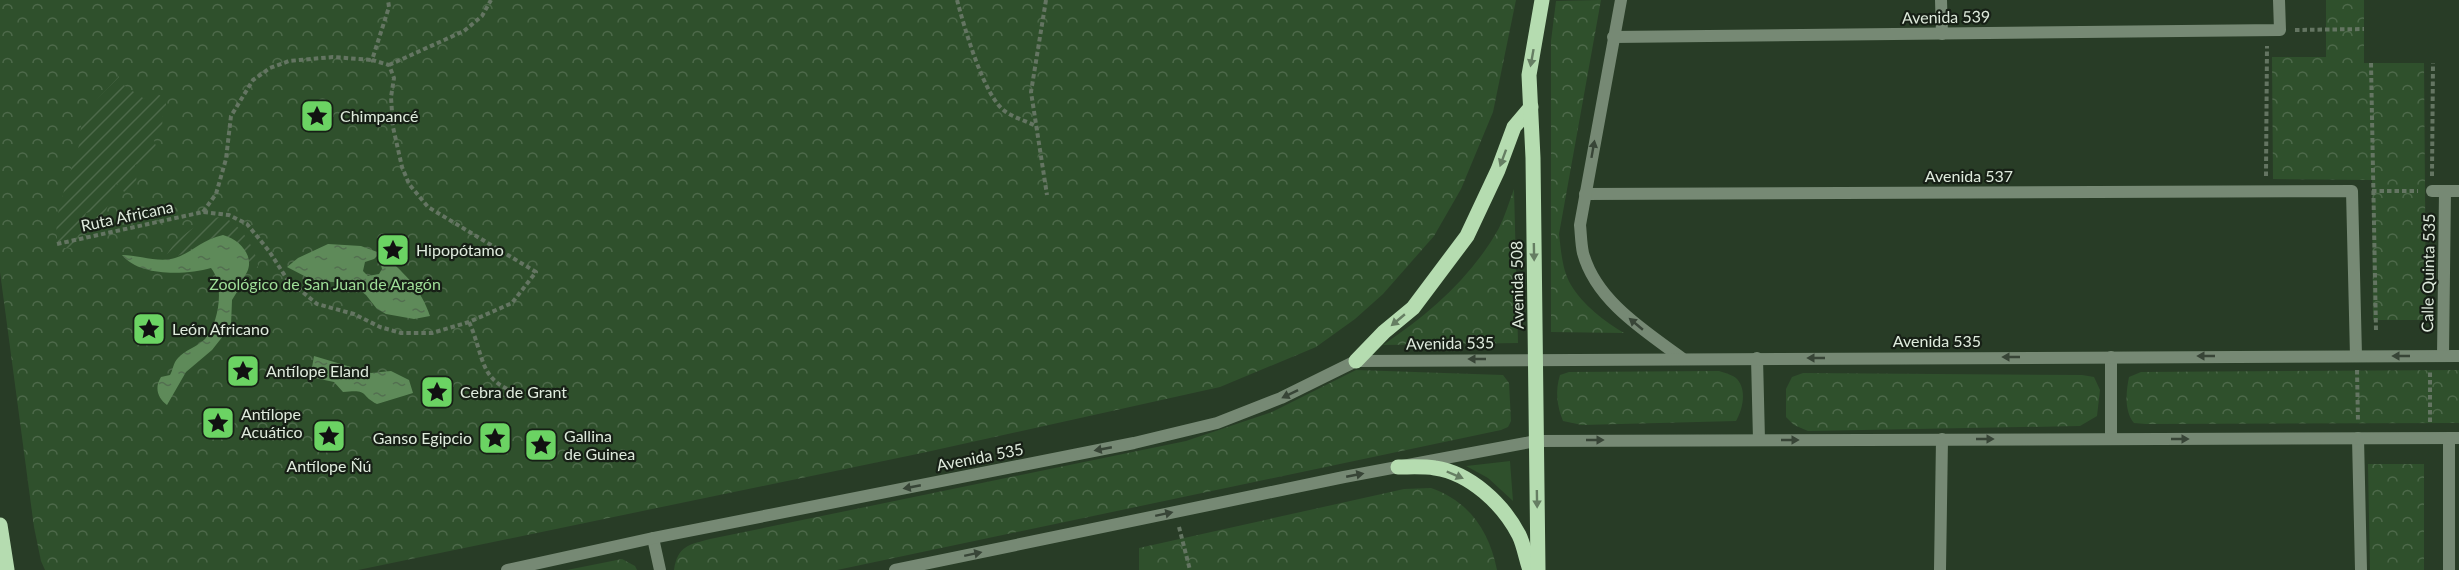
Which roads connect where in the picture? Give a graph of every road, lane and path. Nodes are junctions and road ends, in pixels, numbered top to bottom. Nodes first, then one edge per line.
1 (387, 0) edge
2 (491, 0) edge
3 (957, 0) edge
4 (1046, 0) edge
5 (1542, 0) edge
6 (1621, 0) edge
7 (1941, 0) edge
8 (2279, 0) edge
9 (2364, 29) dead end
10 (2274, 30) junction
11 (1942, 34) junction
12 (1613, 38) junction
13 (372, 60) junction
14 (2371, 63) dead end
15 (2433, 63) dead end
16 (389, 64) junction
17 (1531, 107) junction
18 (1036, 126) junction
19 (2352, 191) junction
20 (2373, 191) junction
21 (2432, 191) junction
22 (2445, 191) junction
23 (2459, 191) edge
24 (2266, 192) junction
25 (1585, 194) junction
26 (1047, 195) dead end
27 (203, 213) junction
28 (57, 244) dead end
29 (469, 321) junction
30 (2376, 331) dead end
31 (2356, 356) junction
32 (2437, 356) junction
33 (2459, 356) edge
34 (2111, 357) junction
35 (1757, 358) junction
36 (1536, 359) junction
37 (1683, 359) junction
38 (1356, 361) junction
39 (522, 394) dead end
40 (2358, 438) junction
41 (2430, 438) junction
42 (2454, 438) edge
43 (1942, 439) junction
44 (2111, 439) junction
45 (1759, 440) junction
46 (1536, 441) junction
47 (1398, 467) junction
48 (1176, 512) junction
49 (0, 525) edge
50 (653, 538) junction
51 (7, 570) edge
52 (507, 570) edge
53 (660, 570) edge
54 (895, 570) edge
55 (1190, 570) edge
56 (1530, 570) edge
57 (1538, 570) edge
58 (1940, 570) edge
59 (2361, 570) edge
60 (2449, 570) edge

1 - 13 path
2 - 16 path
3 - 18 path
4 - 18 path
5 -> 17 main road, Avenida 508
6 - 12 street
7 - 11 street
8 - 10 street
9 - 10 path
10 - 11 street, Avenida 539
10 - 24 path
11 - 12 street, Avenida 539
25 -> 12 street
13 - 16 path
13 - 27 path
14 - 20 path
15 - 21 path
16 - 29 path, Ruta Africana
17 -> 36 main road, Avenida 508
17 -> 38 main road
18 - 26 path
19 - 20 path
19 - 24 street, Avenida 537
19 - 31 street
20 - 21 path
20 - 30 path
21 - 22 street
22 - 23 street
22 - 32 street, Calle Quinta 535
24 - 25 street, Avenida 537
37 -> 25 street
27 - 28 path, Ruta Africana
27 - 29 path, Ruta Africana
29 - 39 path
32 -> 31 street, Avenida 535
31 -> 34 street, Avenida 535
31 - 40 path
32 - 33 street, Avenida 535
32 - 41 path
34 -> 35 street, Avenida 535
34 - 44 street
35 - 37 street, Avenida 535
35 - 45 street
36 - 37 street, Avenida 535
36 -> 38 street, Avenida 535
36 - 46 main road, Avenida 508
38 -> 50 street, Avenida 535
40 - 41 street
44 -> 40 street
40 - 59 street
41 - 42 street
42 - 60 street
43 -> 44 street
45 -> 43 street
43 - 58 street
46 -> 45 street
46 - 47 street
46 -> 57 main road, Avenida 508
48 -> 47 street
47 -> 56 main road
54 -> 48 street
48 - 55 path
49 - 51 main road
50 - 52 street, Avenida 535
50 - 53 street

